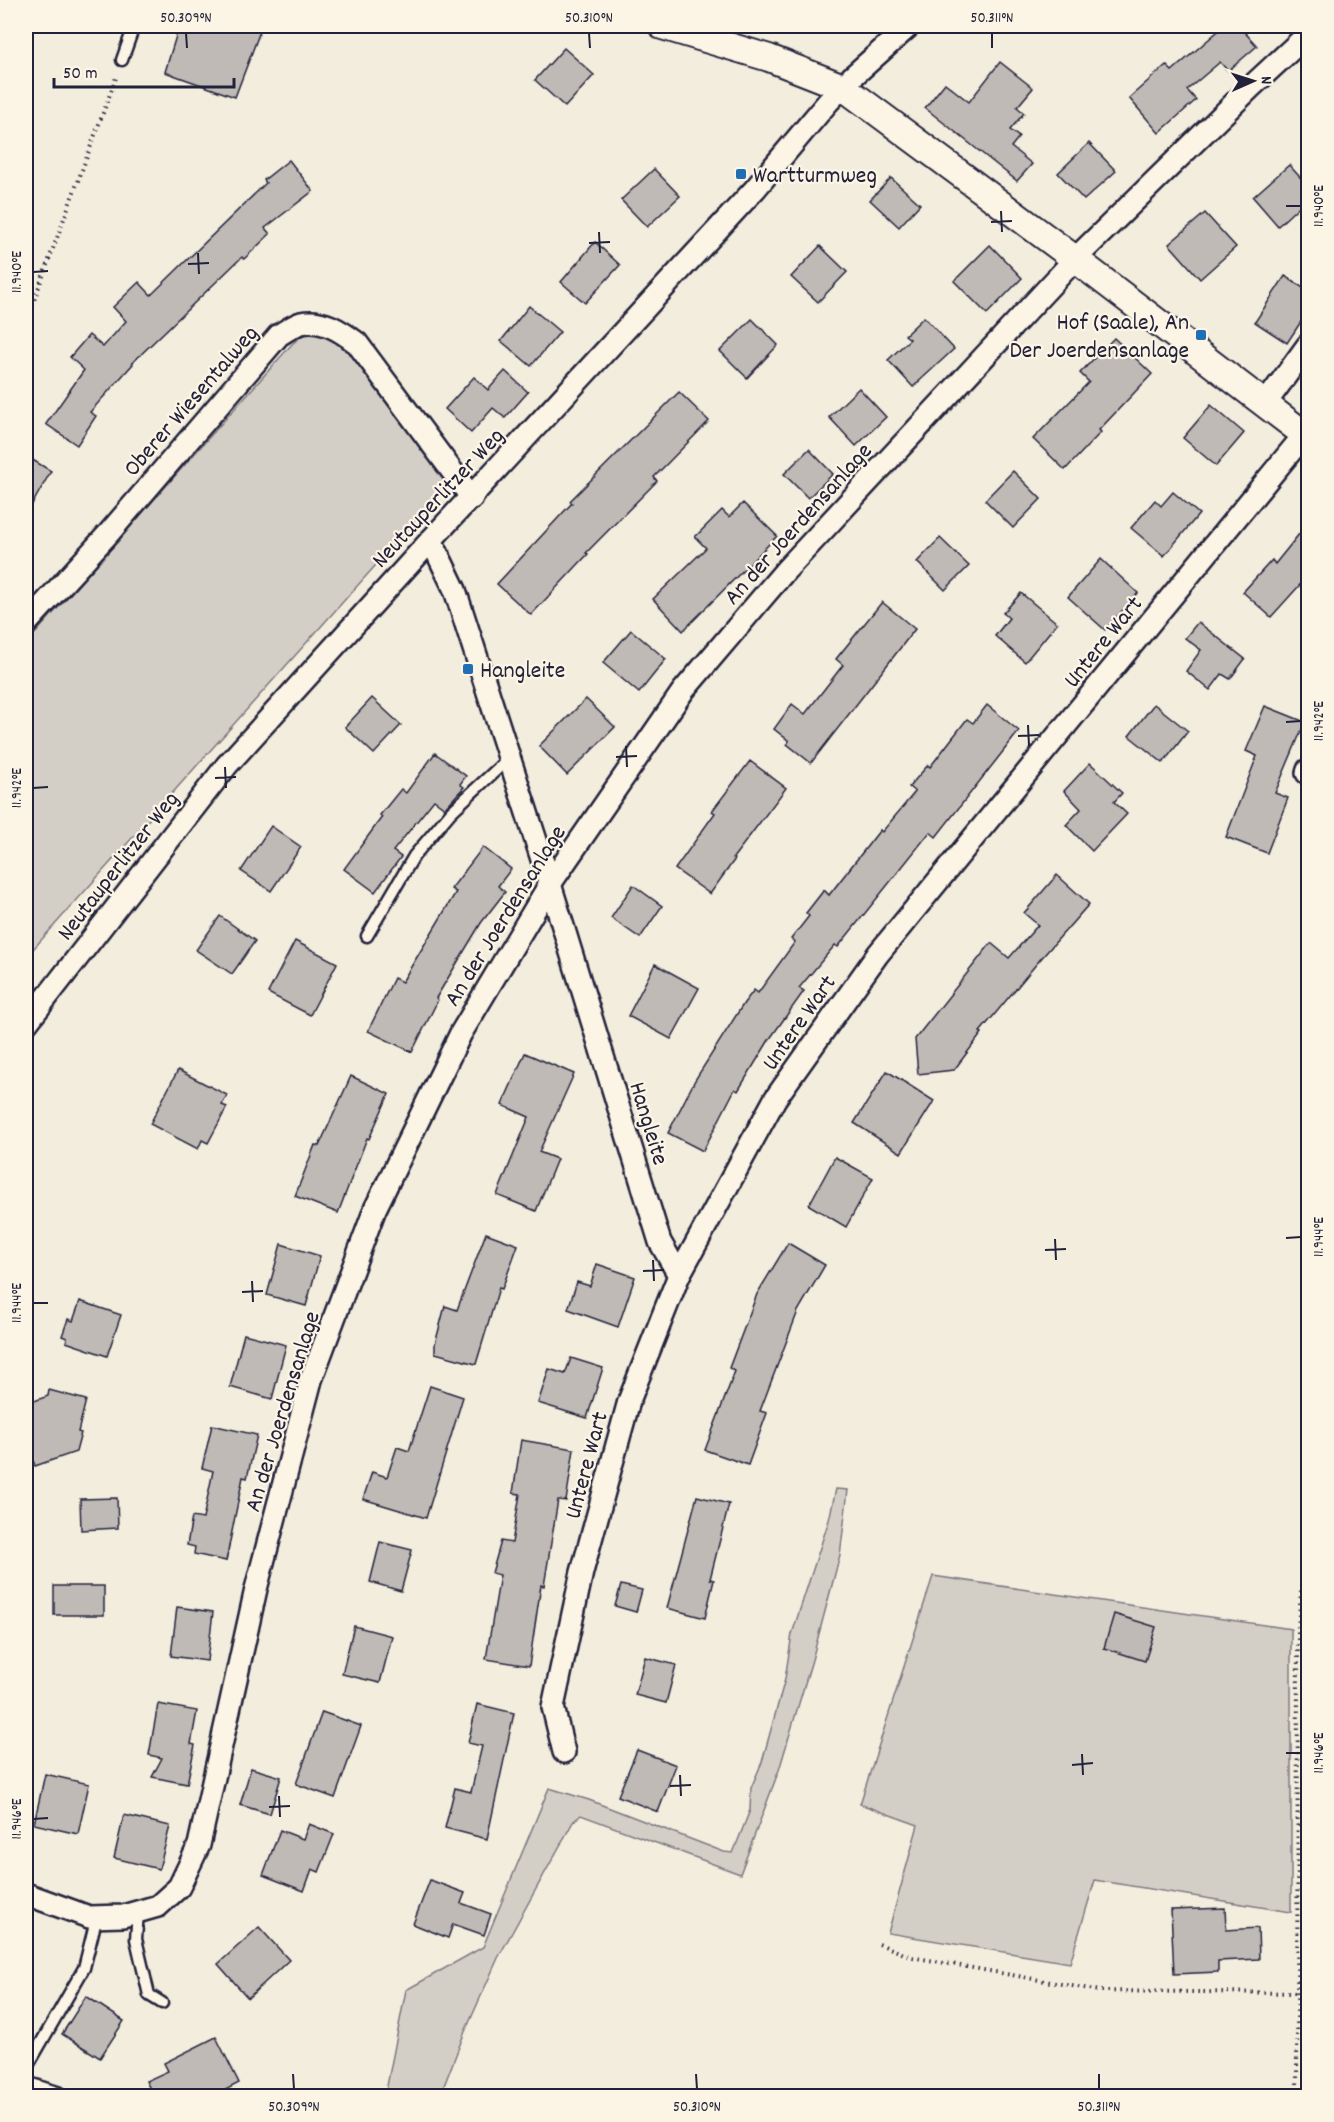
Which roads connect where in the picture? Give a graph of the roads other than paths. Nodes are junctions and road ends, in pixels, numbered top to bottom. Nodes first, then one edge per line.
1 (134, 26) edge
2 (662, 26) edge
3 (909, 26) edge
4 (1308, 34) edge
5 (122, 60) road end
6 (843, 87) junction
7 (1076, 259) junction
8 (1308, 345) edge
9 (1265, 404) junction
10 (1307, 435) edge
11 (472, 498) junction
12 (431, 540) junction
13 (26, 624) edge
14 (508, 758) junction
15 (550, 884) junction
16 (367, 936) dead end
17 (26, 1024) edge
18 (679, 1275) junction
19 (564, 1752) dead end
20 (26, 1894) edge
21 (138, 1912) junction
22 (97, 1916) junction
23 (162, 2003) dead end
24 (26, 2069) edge
25 (26, 2082) edge
26 (65, 2097) edge

1 - 5 lane
2 - 6 street
3 - 6 street, Neutauperlitzer Weg
4 - 7 street, An der Joerdensanlage
6 - 7 street
6 - 11 street, Neutauperlitzer Weg
7 - 9 street
7 - 15 street, An der Joerdensanlage
8 - 9 street
9 - 10 street
10 - 18 street, Untere Wart
11 - 12 street, Neutauperlitzer Weg
11 - 13 street, Oberer Wiesentalweg
12 - 14 street, Hangleite
12 - 17 street, Neutauperlitzer Weg
14 - 15 street, Hangleite
14 - 16 lane
15 - 18 street, Hangleite
15 - 21 street, An der Joerdensanlage
18 - 19 street, Untere Wart
20 - 22 street, An der Joerdensanlage
21 - 22 street, An der Joerdensanlage
21 - 23 lane
22 - 24 lane
25 - 26 lane

